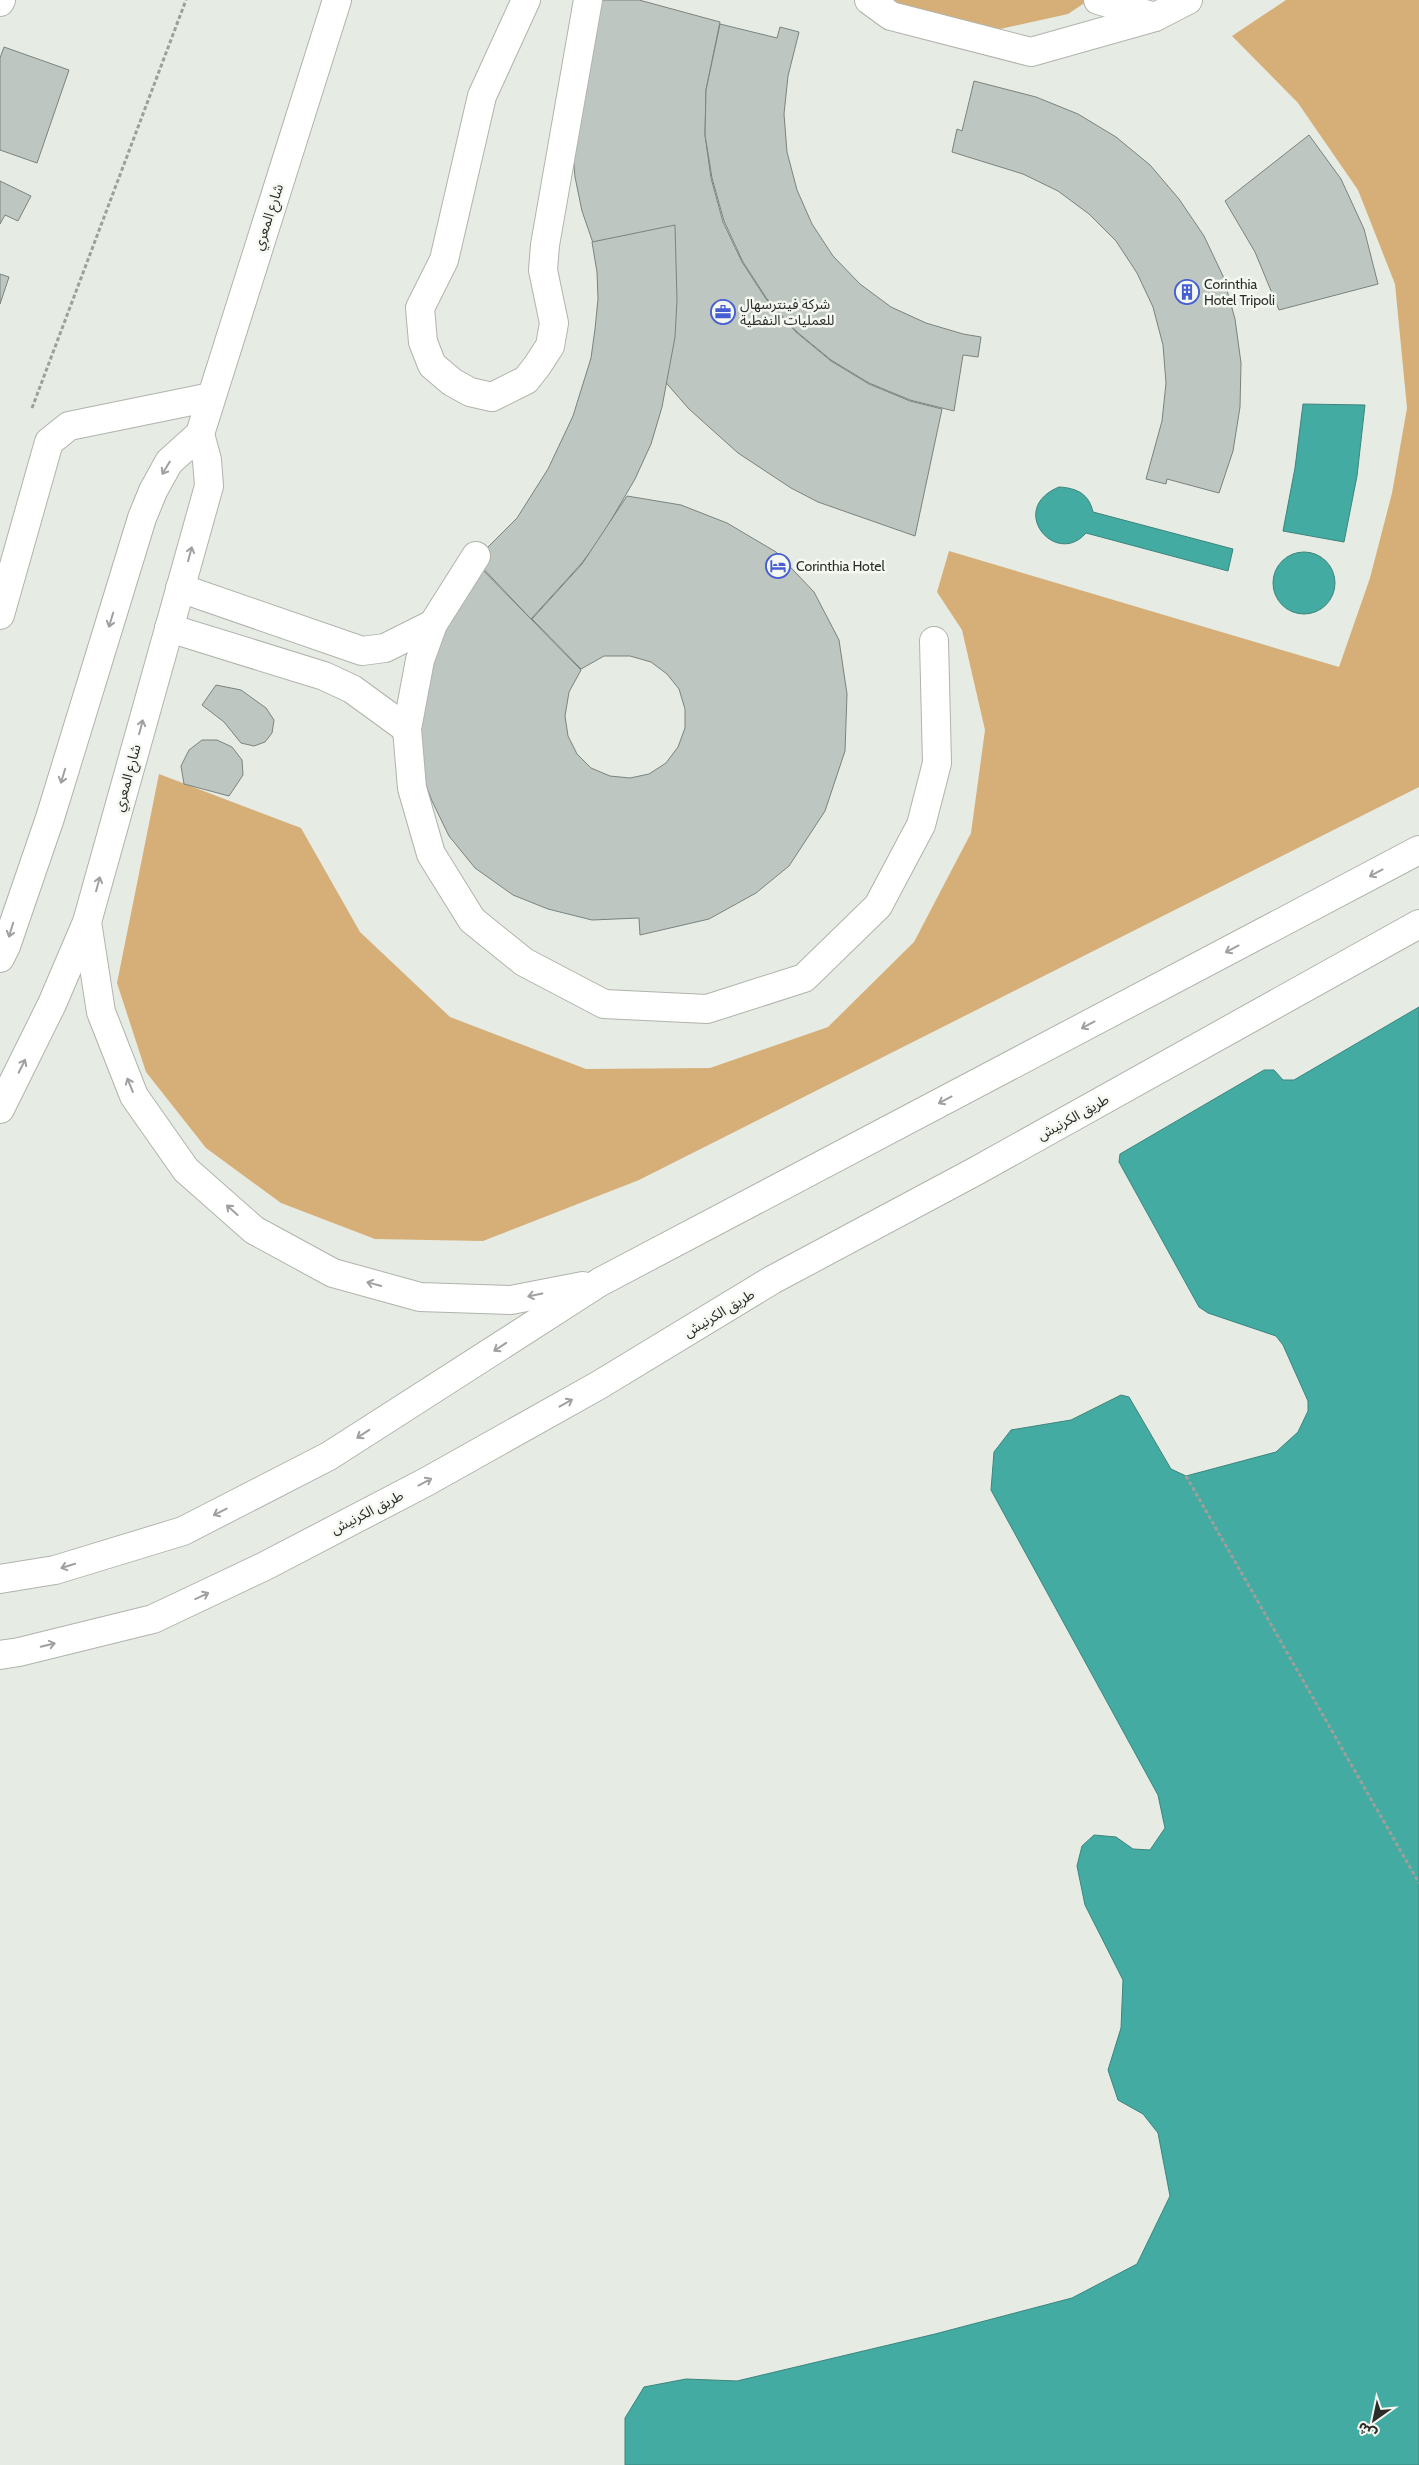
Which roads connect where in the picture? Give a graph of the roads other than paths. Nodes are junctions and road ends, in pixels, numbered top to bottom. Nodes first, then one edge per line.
1 (337, 0) edge
2 (526, 0) edge
3 (588, 0) edge
4 (868, 0) edge
5 (1098, 0) edge
6 (1188, 0) edge
7 (1155, 17) junction
8 (211, 397) junction
9 (200, 434) junction
10 (476, 556) dead end
11 (180, 588) junction
12 (0, 615) edge
13 (434, 624) junction
14 (169, 628) junction
15 (934, 641) dead end
16 (406, 729) junction
17 (1419, 850) edge
18 (88, 922) junction
19 (1419, 924) edge
20 (0, 958) edge
21 (0, 1109) edge
22 (600, 1282) junction
23 (0, 1579) edge
24 (0, 1654) edge

1 - 8 main road, شارع المعري
2 - 3 main road
4 - 7 main road
5 - 7 main road
6 - 7 main road
8 - 9 main road, شارع المعري
8 - 12 main road
11 -> 9 main road, شارع المعري
9 -> 20 main road
10 - 13 main road
11 - 13 main road
11 - 14 main road, شارع المعري
13 - 16 main road
14 - 16 main road
18 -> 14 main road, شارع المعري
15 - 16 main road
17 -> 22 main road
21 -> 18 main road, شارع المعري
22 -> 18 main road
24 -> 19 main road, طريق الكرنيش
22 -> 23 main road

